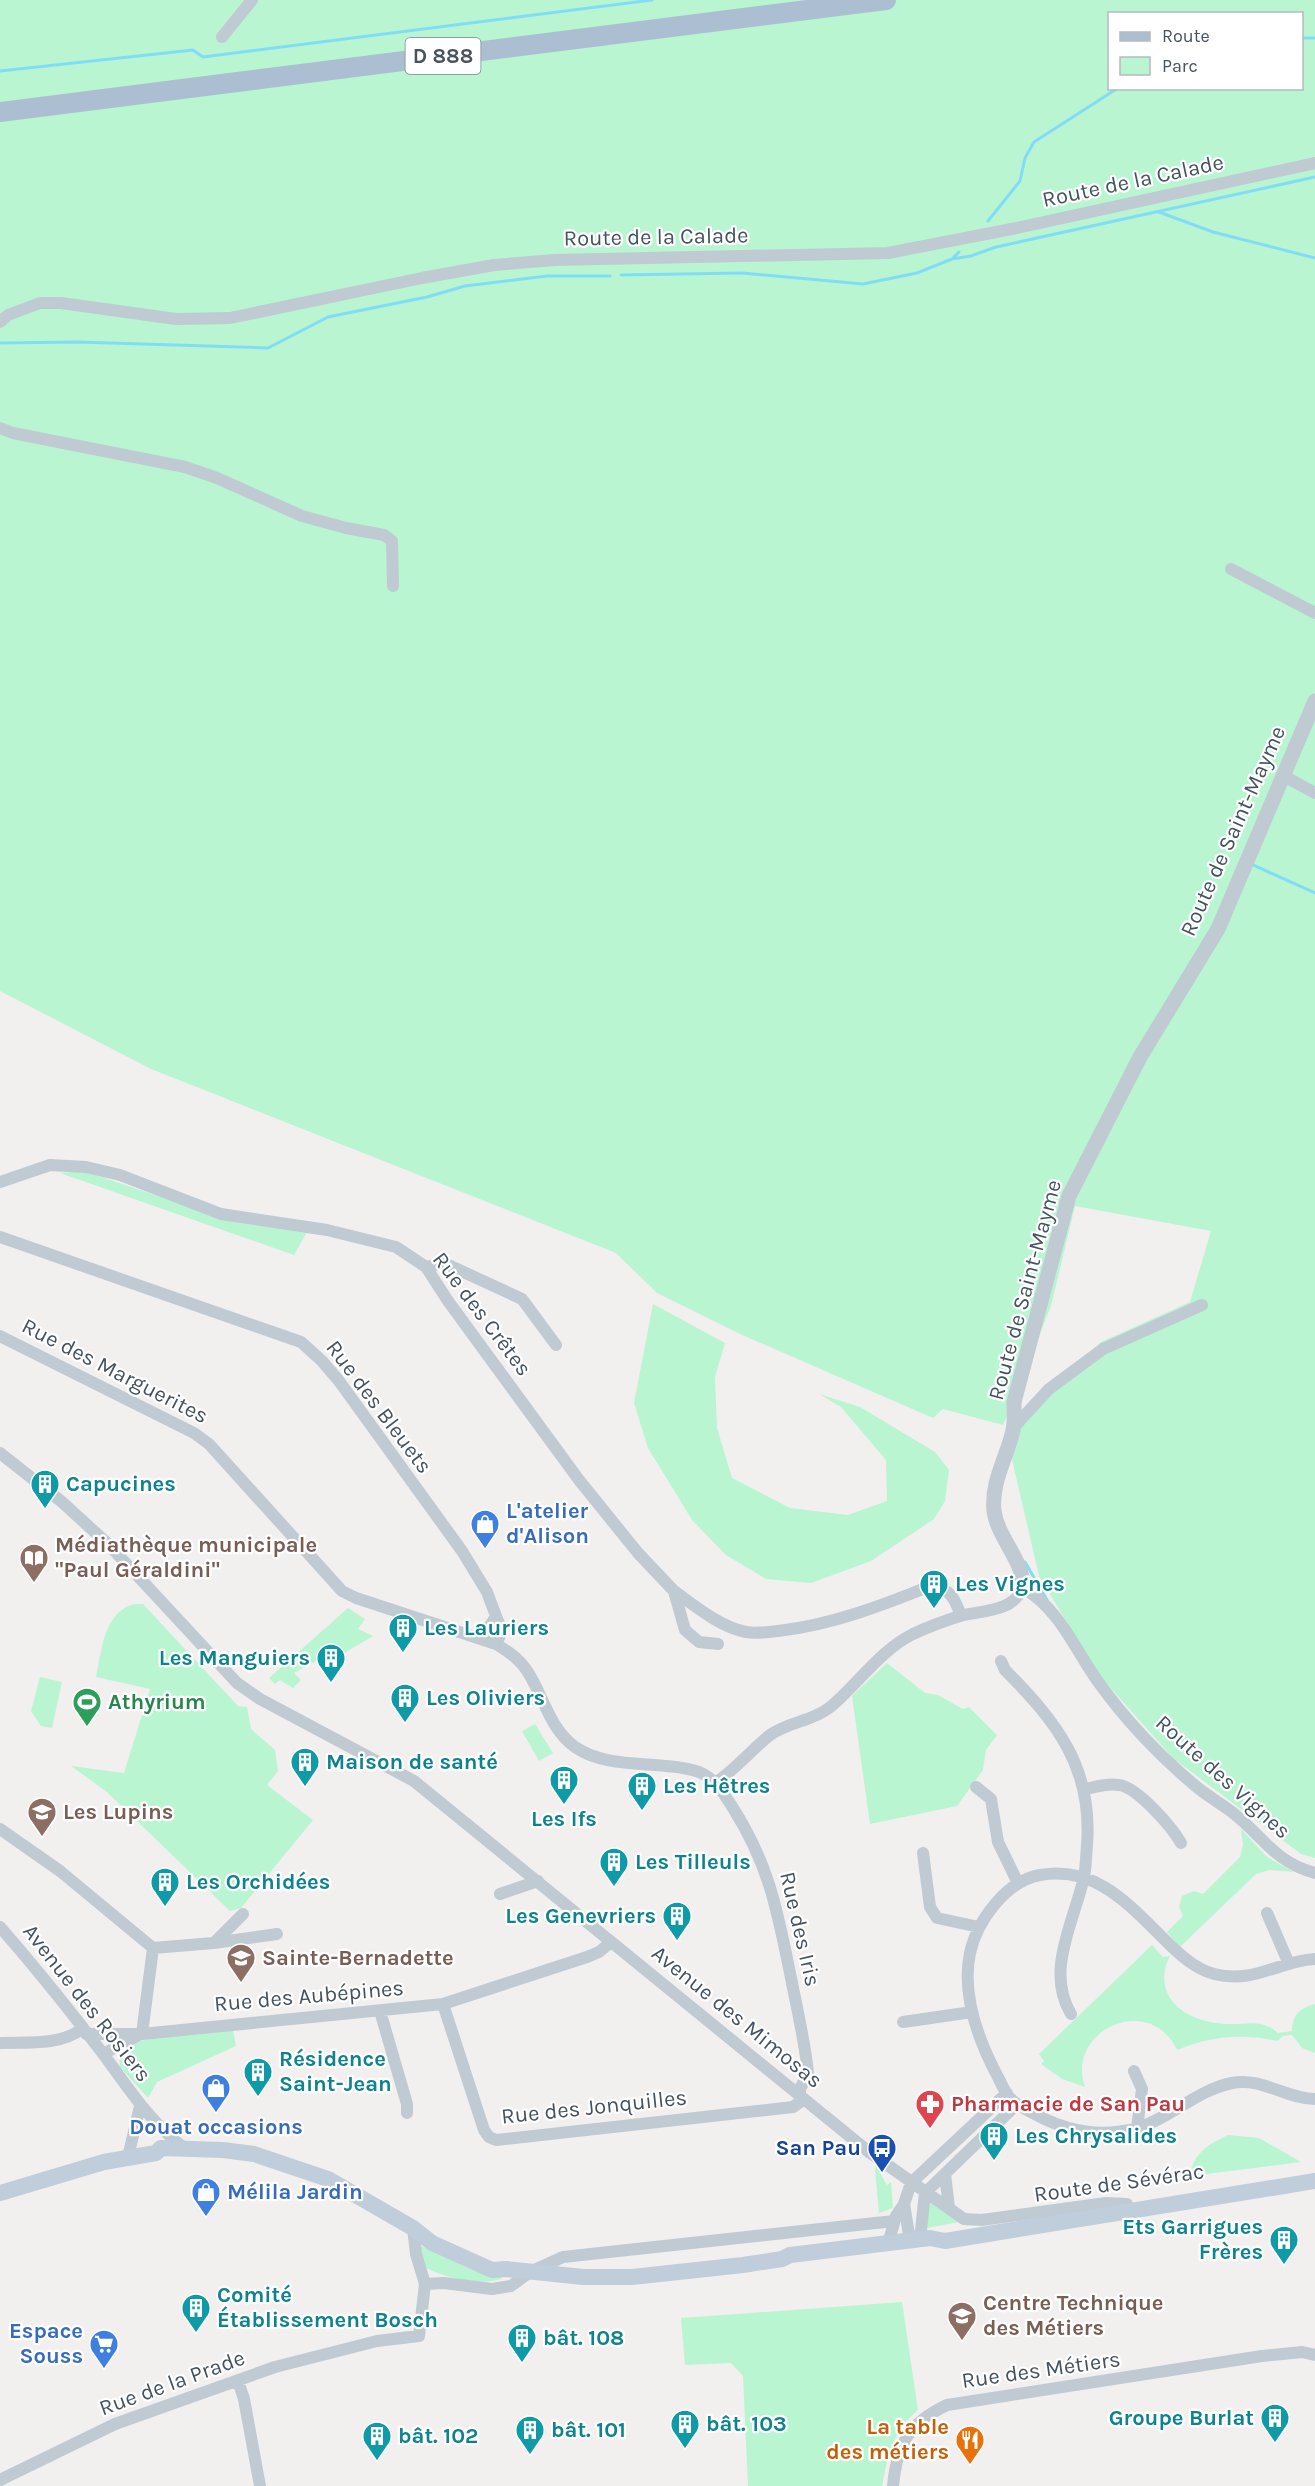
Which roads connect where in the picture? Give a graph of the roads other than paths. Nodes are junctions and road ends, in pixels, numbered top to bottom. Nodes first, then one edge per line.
1 (252, 0) edge
2 (886, 0) edge
3 (222, 37) dead end
4 (0, 112) edge
5 (1315, 163) edge
6 (0, 322) edge
7 (0, 428) edge
8 (1231, 569) dead end
9 (393, 586) dead end
10 (1315, 613) edge
11 (1315, 700) edge
12 (1282, 775) junction
13 (1315, 793) edge
14 (0, 1182) edge
15 (0, 1237) edge
16 (426, 1267) junction
17 (1202, 1305) dead end
18 (0, 1336) edge
19 (556, 1345) dead end
20 (1014, 1427) junction
21 (0, 1453) edge
22 (1023, 1588) junction
23 (674, 1591) junction
24 (496, 1616) junction
25 (962, 1616) junction
26 (482, 1640) junction
27 (496, 1644) junction
28 (718, 1644) dead end
29 (1001, 1661) dead end
30 (715, 1783) junction
31 (976, 1786) dead end
32 (1085, 1789) junction
33 (0, 1829) edge
34 (1181, 1843) dead end
35 (923, 1853) dead end
36 (1315, 1873) edge
37 (1084, 1876) junction
38 (538, 1881) junction
39 (1018, 1883) junction
40 (500, 1894) dead end
41 (1267, 1913) dead end
42 (243, 1914) dead end
43 (0, 1927) edge
44 (980, 1927) junction
45 (277, 1934) dead end
46 (611, 1942) junction
47 (214, 1943) junction
48 (153, 1948) junction
49 (1315, 1959) edge
50 (1289, 1964) junction
51 (443, 2004) junction
52 (380, 2011) junction
53 (972, 2012) junction
54 (1071, 2014) dead end
55 (903, 2022) dead end
56 (84, 2031) junction
57 (142, 2034) junction
58 (0, 2043) edge
59 (103, 2054) junction
60 (1134, 2071) dead end
61 (1007, 2093) junction
62 (800, 2095) junction
63 (1315, 2099) edge
64 (1017, 2104) junction
65 (140, 2106) junction
66 (407, 2113) dead end
67 (1137, 2128) junction
68 (162, 2130) junction
69 (184, 2148) junction
70 (154, 2153) junction
71 (128, 2157) junction
72 (945, 2174) junction
73 (1315, 2179) edge
74 (911, 2183) junction
75 (0, 2193) edge
76 (925, 2193) junction
77 (904, 2204) junction
78 (1127, 2204) junction
79 (949, 2208) junction
80 (894, 2222) junction
81 (413, 2228) junction
82 (920, 2239) junction
83 (888, 2244) junction
84 (530, 2272) junction
85 (425, 2284) junction
86 (1315, 2355) edge
87 (238, 2381) junction
88 (0, 2480) edge
89 (260, 2486) edge
90 (893, 2486) edge

1 - 3 street
2 - 4 main road, D 888
5 - 6 street, Route de la Calade
7 - 9 street
8 - 10 street
11 - 12 street, Route de Saint-Mayme
12 - 13 street
12 - 20 street, Route de Saint-Mayme
14 - 16 street, Rue des Crêtes
15 - 24 street, Rue des Bleuets
16 - 19 street
16 - 23 street, Rue des Crêtes
17 - 20 street
18 - 26 street, Rue des Marguerites
20 - 22 street, Route de Saint-Mayme
21 - 38 street, Avenue des Mimosas
22 - 25 street
22 - 36 street, Route des Vignes
23 - 25 street, Rue des Crêtes
23 - 28 street, Rue des Crêtes
24 - 26 street
24 - 27 street, Rue des Bleuets
25 - 30 street
26 - 27 street, Rue des Marguerites
27 - 30 street
29 - 32 street
30 - 62 street, Rue des Iris
31 - 39 street
32 - 34 street
32 - 37 street
33 - 48 street
35 - 44 street
37 - 39 street
37 - 50 street
37 - 54 street
38 - 40 street
38 - 46 street, Avenue des Mimosas
39 - 44 street
41 - 50 street
42 - 47 street
43 - 56 street, Avenue des Rosiers
44 - 53 street
45 - 47 street
46 - 51 street, Rue des Aubépines
46 - 62 street, Avenue des Mimosas
47 - 48 street
48 - 57 street
49 - 50 street
51 - 52 street, Rue des Aubépines
51 - 62 street, Rue des Jonquilles
52 - 57 street, Rue des Aubépines
52 - 66 street
53 - 55 street
53 - 61 street
56 - 57 street, Rue des Aubépines
56 - 58 street
56 - 59 street, Avenue des Rosiers
57 - 59 street, Rue des Aubépines
59 - 65 street, Avenue des Rosiers
60 - 67 street
61 - 64 street
61 - 74 street
62 - 74 street, Avenue des Mimosas
63 - 67 street
64 - 67 street
64 - 72 street
65 - 68 street, Avenue des Rosiers
65 - 71 street, Avenue des Rosiers
68 - 69 street, Avenue des Rosiers
68 - 70 street
69 - 70 main road, Route de Sévérac
69 - 81 main road, Route de Sévérac
70 - 71 main road, Route de Sévérac
71 - 75 main road, Route de Sévérac
72 - 76 street
72 - 79 street
73 - 78 main road, Route de Sévérac
73 - 82 main road, Route de Sévérac
74 - 76 street, Avenue des Mimosas
74 - 77 street
76 - 79 street, Avenue des Mimosas
76 - 82 street
77 - 80 street
77 - 82 street
78 - 79 street, Avenue des Mimosas
78 - 82 main road, Route de Sévérac
80 - 83 street
80 - 84 street
81 - 84 main road, Route de Sévérac
81 - 85 street
82 - 83 main road, Route de Sévérac
83 - 84 main road, Route de Sévérac
84 - 85 street
85 - 87 street, Rue de la Prade
86 - 90 street, Rue des Métiers
87 - 88 street, Rue de la Prade
87 - 89 street

